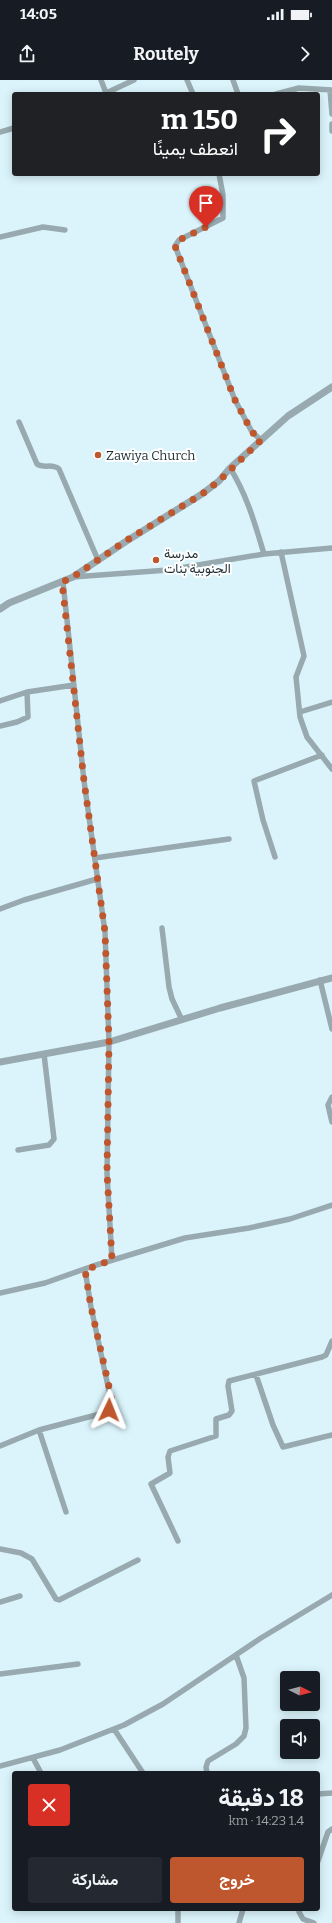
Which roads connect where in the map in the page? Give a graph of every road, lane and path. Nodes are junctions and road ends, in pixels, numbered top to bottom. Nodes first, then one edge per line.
1 (101, 80) edge
2 (134, 80) edge
3 (187, 80) edge
4 (233, 80) edge
5 (331, 90) edge
6 (104, 92) edge
7 (109, 92) edge
8 (192, 92) edge
9 (237, 92) edge
10 (284, 92) edge
11 (332, 114) edge
12 (332, 124) edge
13 (12, 129) edge
14 (332, 131) edge
15 (0, 132) edge
16 (219, 176) edge
17 (64, 230) dead end
18 (0, 237) edge
19 (332, 387) edge
20 (19, 422) dead end
21 (261, 440) junction
22 (230, 468) junction
23 (332, 548) edge
24 (281, 552) junction
25 (264, 554) junction
26 (98, 560) junction
27 (73, 577) junction
28 (62, 582) junction
29 (0, 609) edge
30 (74, 685) junction
31 (27, 692) junction
32 (0, 701) edge
33 (332, 702) edge
34 (300, 712) junction
35 (0, 726) edge
36 (322, 755) junction
37 (332, 768) edge
38 (229, 839) dead end
39 (275, 857) dead end
40 (94, 858) junction
41 (98, 879) junction
42 (0, 910) edge
43 (162, 928) dead end
44 (332, 978) edge
45 (320, 980) junction
46 (182, 1020) junction
47 (332, 1029) edge
48 (109, 1042) junction
49 (44, 1054) junction
50 (0, 1062) edge
51 (332, 1097) edge
52 (332, 1122) edge
53 (18, 1150) dead end
54 (332, 1205) edge
55 (112, 1260) junction
56 (85, 1270) junction
57 (0, 1293) edge
58 (332, 1341) edge
59 (256, 1375) junction
60 (39, 1430) junction
61 (332, 1435) edge
62 (0, 1446) edge
63 (66, 1512) dead end
64 (178, 1541) dead end
65 (0, 1549) edge
66 (138, 1560) dead end
67 (332, 1595) edge
68 (20, 1596) dead end
69 (0, 1602) edge
70 (236, 1655) junction
71 (78, 1664) dead end
72 (0, 1674) edge
73 (114, 1729) junction
74 (33, 1758) junction
75 (0, 1766) edge
76 (40, 1771) edge
77 (142, 1771) edge
78 (207, 1771) edge
79 (332, 1793) edge
80 (320, 1794) edge
81 (332, 1829) edge
82 (320, 1855) edge
83 (178, 1911) edge
84 (242, 1911) edge
85 (300, 1911) edge
86 (178, 1923) edge
87 (239, 1923) edge
88 (314, 1923) edge

1 - 6 street
2 - 7 street
3 - 8 street
4 - 9 street
5 - 10 street
5 - 11 street
12 - 14 street
13 - 15 street
16 - 21 street
17 - 18 street
19 - 21 street
20 - 26 street
21 - 22 street
22 - 25 street
22 - 26 street
23 - 24 street
24 - 25 street
24 - 34 street
25 - 27 street
26 - 27 street
27 - 28 street
28 - 29 street
28 - 30 street
30 - 31 street
30 - 40 street
31 - 32 street
31 - 35 street
33 - 34 street
34 - 36 street
36 - 37 street
36 - 39 street
38 - 40 street
40 - 41 street
41 - 42 street
41 - 48 street
43 - 46 street
44 - 45 street
45 - 46 street
45 - 47 street
46 - 48 street
48 - 49 street
48 - 55 street
49 - 50 street
49 - 53 street
51 - 52 street
54 - 55 street
55 - 56 street
56 - 57 street
56 - 60 street
58 - 59 street
59 - 61 street
59 - 64 street
60 - 62 street
60 - 63 street
65 - 66 street
67 - 70 street
68 - 69 street
70 - 73 street
70 - 78 street
71 - 72 street
73 - 74 street
73 - 77 street
74 - 75 street
74 - 76 street
79 - 80 street
81 - 82 street
83 - 86 street
84 - 87 street
85 - 88 street

